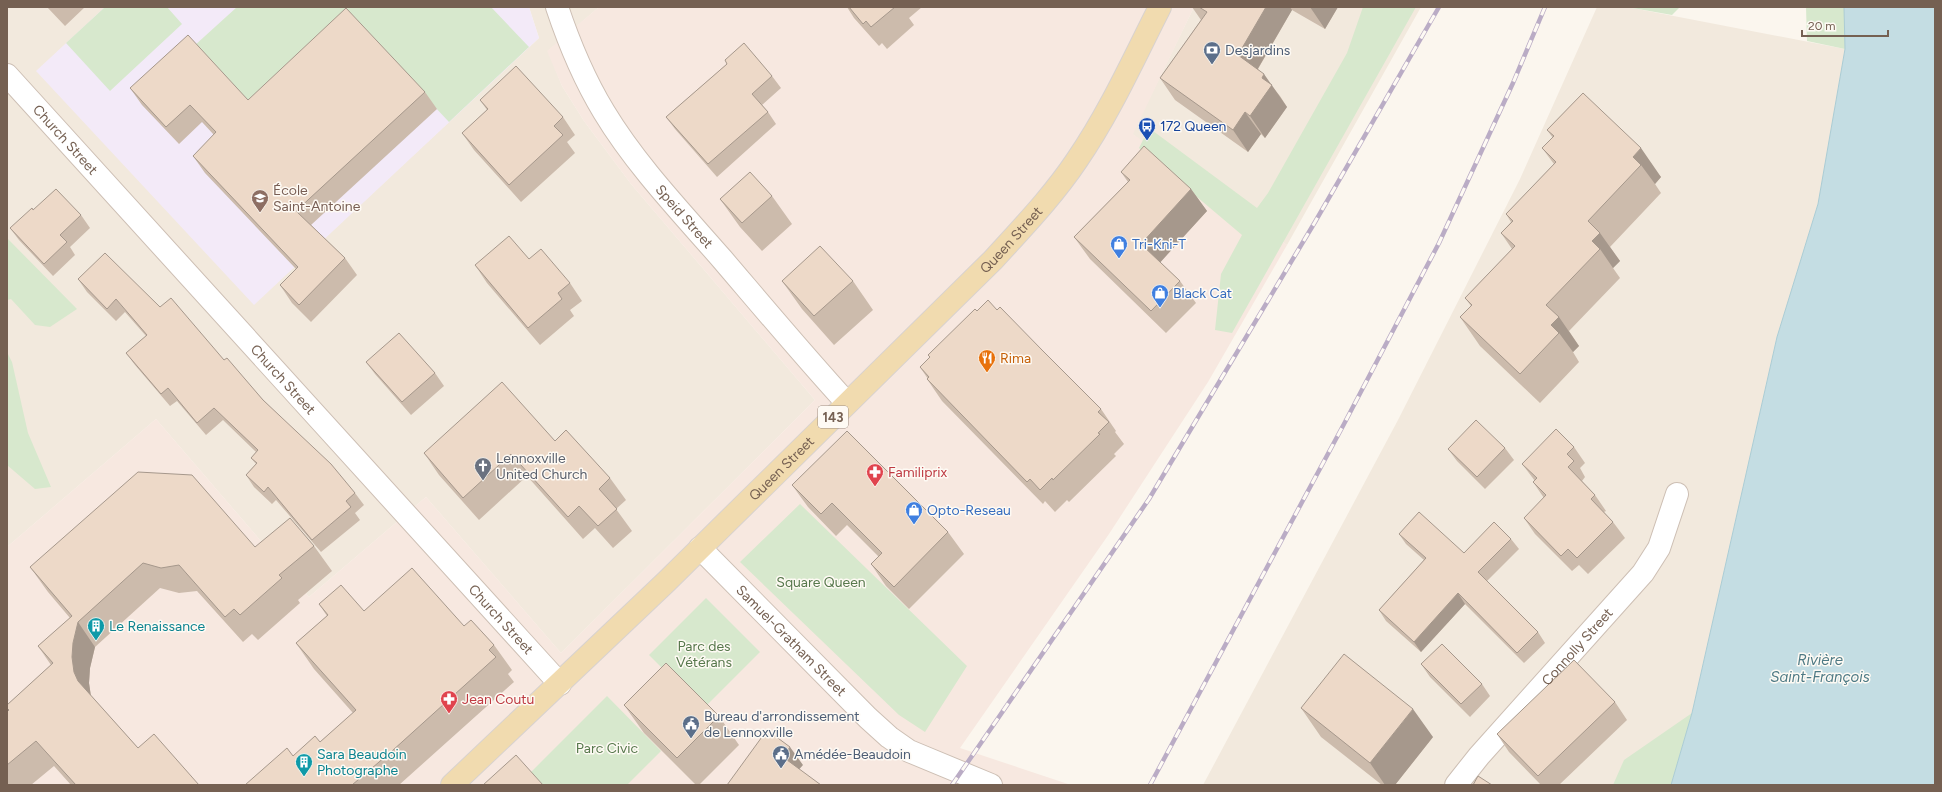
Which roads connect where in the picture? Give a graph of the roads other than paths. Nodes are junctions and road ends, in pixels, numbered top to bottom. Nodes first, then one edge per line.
1 (557, 7) edge
2 (1160, 7) edge
3 (7, 75) edge
4 (847, 403) junction
5 (1677, 494) dead end
6 (700, 548) junction
7 (560, 684) junction
8 (452, 785) edge
9 (991, 785) edge
10 (1456, 785) edge

1 - 4 street, Speid Street
2 - 4 main road, Queen Street / 143
3 - 7 street, Church Street
4 - 6 main road, Queen Street / 143
5 - 10 street, Connolly Street
6 - 7 main road, Queen Street / 143
6 - 9 street, Samuel-Gratham Street
7 - 8 main road, Queen Street / 143

